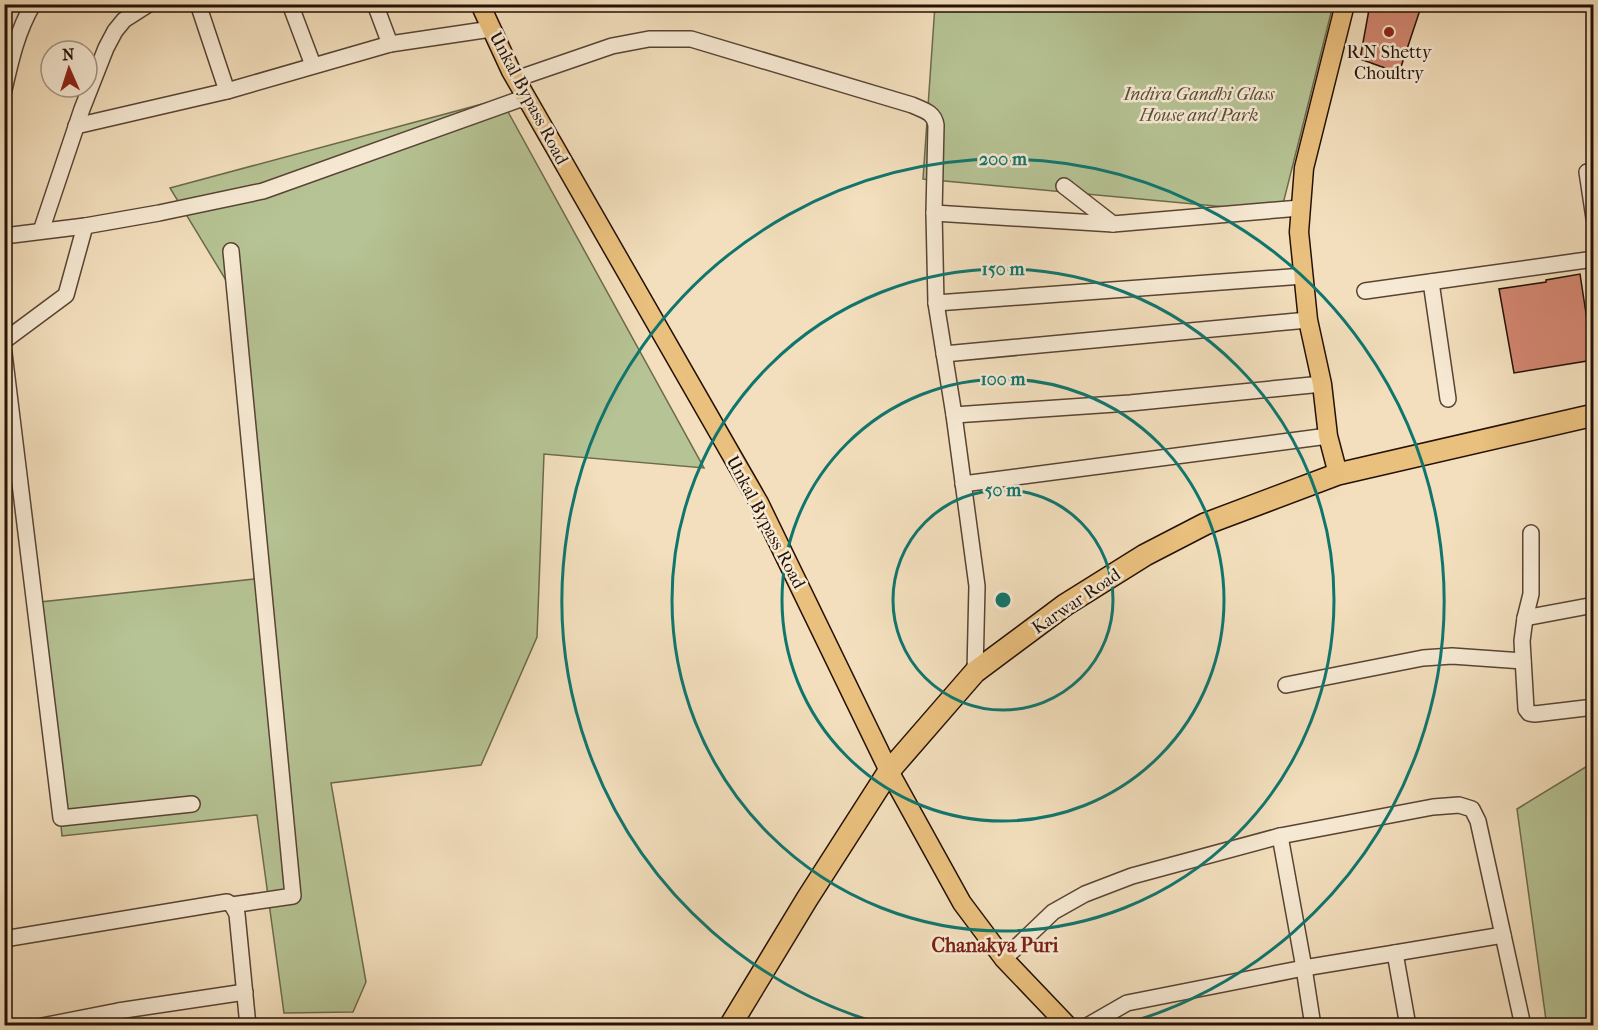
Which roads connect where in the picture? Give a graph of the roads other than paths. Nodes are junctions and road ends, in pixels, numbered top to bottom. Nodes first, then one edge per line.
1 (33, 4) edge
2 (149, 4) edge
3 (198, 4) edge
4 (290, 4) edge
5 (375, 4) edge
6 (480, 4) edge
7 (1345, 4) edge
8 (491, 29) junction
9 (390, 44) junction
10 (312, 65) junction
11 (516, 79) junction
12 (4, 90) edge
13 (228, 91) junction
14 (526, 97) junction
15 (76, 126) junction
16 (1587, 172) dead end
17 (1064, 186) dead end
18 (1300, 208) junction
19 (934, 213) junction
20 (1593, 218) edge
21 (1113, 224) junction
22 (85, 226) junction
23 (41, 231) junction
24 (4, 236) edge
25 (231, 251) dead end
26 (1593, 259) edge
27 (1303, 276) junction
28 (1431, 282) junction
29 (1365, 291) dead end
30 (936, 303) junction
31 (1308, 320) junction
32 (4, 341) edge
33 (4, 353) edge
34 (944, 354) junction
35 (1322, 384) junction
36 (1448, 399) dead end
37 (954, 415) junction
38 (1593, 415) edge
39 (1328, 436) junction
40 (1338, 474) junction
41 (963, 484) junction
42 (1531, 533) dead end
43 (1593, 605) edge
44 (1525, 618) junction
45 (1523, 661) junction
46 (975, 672) junction
47 (1286, 685) dead end
48 (1593, 707) edge
49 (889, 771) junction
50 (192, 804) dead end
51 (1280, 836) junction
52 (232, 905) junction
53 (1503, 935) junction
54 (4, 939) edge
55 (1395, 953) junction
56 (1004, 959) junction
57 (1304, 968) junction
58 (245, 992) junction
59 (42, 1026) edge
60 (248, 1026) edge
61 (730, 1026) edge
62 (1068, 1026) edge
63 (1087, 1026) edge
64 (1312, 1026) edge
65 (1408, 1026) edge
66 (1523, 1026) edge

1 - 12 street
2 - 15 street
3 - 13 street
4 - 10 street
5 - 9 street
6 - 8 main road, Unkal Bypass Road
7 - 18 main road
8 - 9 street
8 - 11 main road, Unkal Bypass Road
9 - 10 street
10 - 13 street
11 - 14 main road, Unkal Bypass Road
11 - 19 street
13 - 15 street
14 - 22 street
14 - 49 main road, Unkal Bypass Road
15 - 23 street
16 - 20 street
17 - 21 street
18 - 21 street
18 - 27 main road
19 - 21 street
19 - 30 street
22 - 23 street
22 - 32 street
23 - 24 street
25 - 52 street
26 - 28 street
27 - 30 street
27 - 31 main road
28 - 29 street
28 - 36 street
30 - 34 street
31 - 34 street
31 - 35 main road
33 - 50 street
34 - 37 street
35 - 37 street
35 - 39 main road
37 - 41 street
38 - 40 highway, Karwar Road
39 - 40 main road
39 - 41 street
40 - 46 highway, Karwar Road
41 - 46 street
42 - 44 street
43 - 44 street
44 - 45 street
45 - 47 street
45 - 48 street
46 - 49 highway, Karwar Road
49 - 56 main road, Unkal Bypass Road
49 - 61 highway, Karwar Road
51 - 53 street
51 - 56 street
51 - 57 street
52 - 54 street
52 - 58 street
53 - 55 street
53 - 66 street
55 - 57 street
55 - 65 street
56 - 62 main road, Unkal Bypass Road
57 - 63 street
57 - 64 street
58 - 59 street
58 - 60 street

